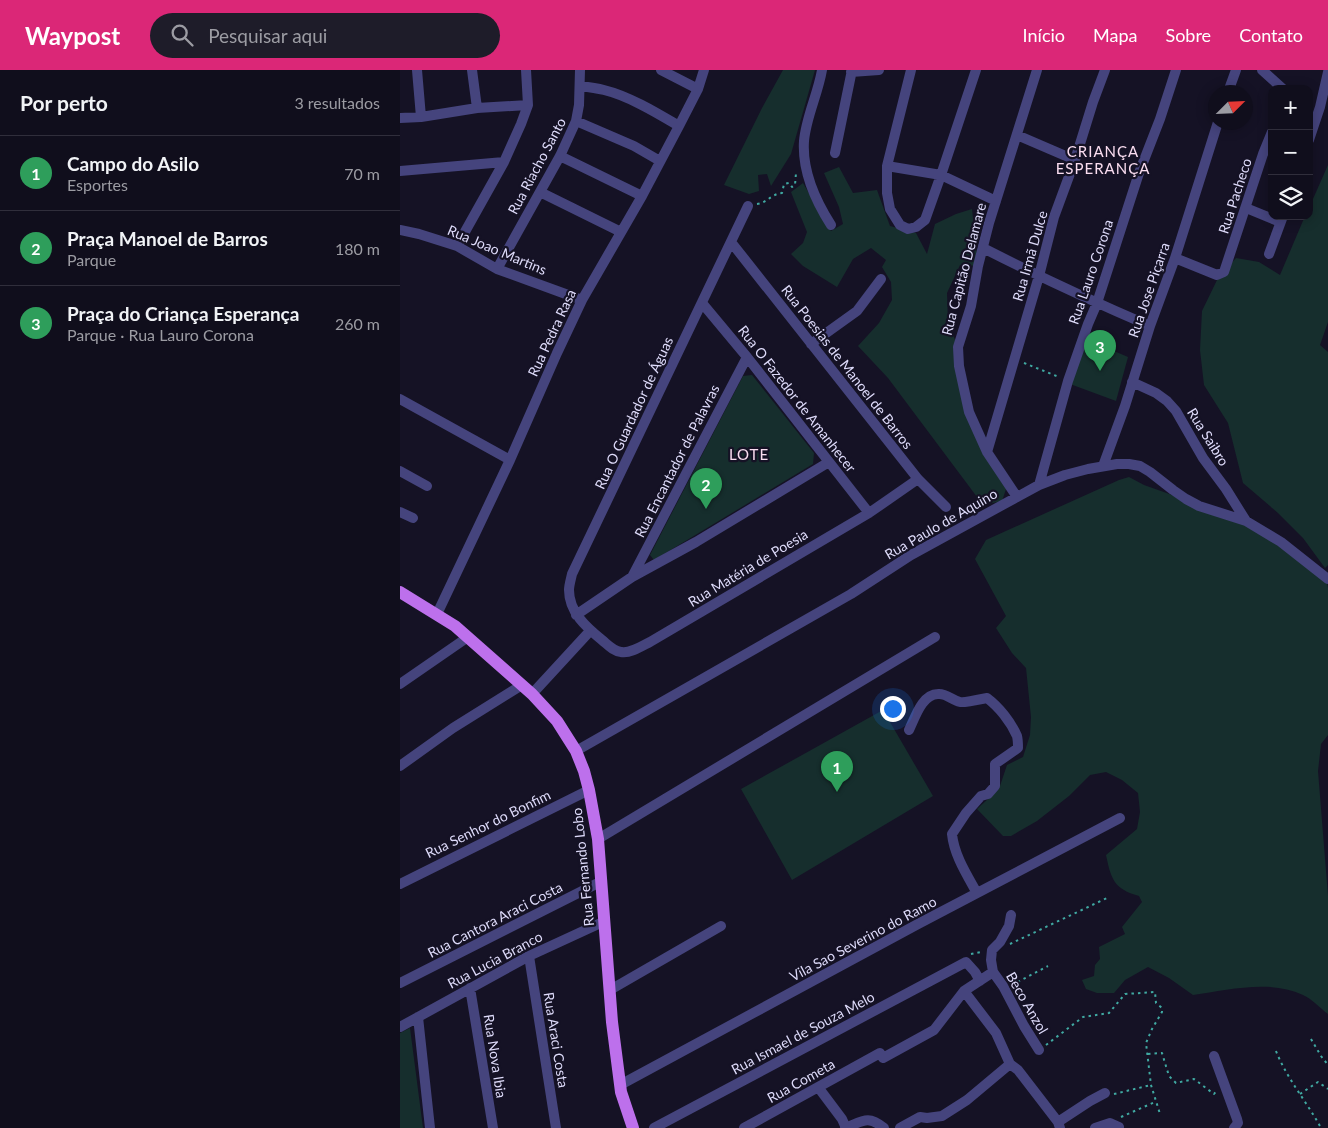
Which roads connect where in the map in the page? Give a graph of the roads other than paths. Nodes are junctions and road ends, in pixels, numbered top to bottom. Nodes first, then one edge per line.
1 (417, 70) edge
2 (472, 70) edge
3 (526, 70) edge
4 (580, 70) edge
5 (661, 70) edge
6 (704, 70) edge
7 (822, 70) edge
8 (879, 70) edge
9 (911, 70) edge
10 (976, 70) edge
11 (1037, 70) edge
12 (1105, 70) edge
13 (1176, 70) edge
14 (1236, 70) edge
15 (1262, 70) edge
16 (852, 71) edge
17 (1328, 72) edge
18 (1231, 85) edge
19 (1279, 85) edge
20 (580, 86) junction
21 (698, 89) junction
22 (528, 105) junction
23 (1315, 105) edge
24 (477, 108) junction
25 (421, 117) junction
26 (400, 118) edge
27 (576, 121) junction
28 (679, 126) junction
29 (1215, 130) edge
30 (1311, 130) edge
31 (1017, 135) junction
32 (1268, 142) edge
33 (835, 153) dead end
34 (560, 156) junction
35 (1075, 160) junction
36 (660, 161) junction
37 (504, 162) junction
38 (886, 166) junction
39 (400, 171) edge
40 (941, 175) junction
41 (540, 192) junction
42 (642, 196) junction
43 (996, 201) junction
44 (748, 206) road end
45 (1246, 208) junction
46 (1268, 215) edge
47 (1282, 220) edge
48 (831, 225) dead end
49 (400, 230) edge
50 (621, 232) junction
51 (731, 242) junction
52 (456, 246) junction
53 (983, 248) junction
54 (1269, 254) dead end
55 (1175, 258) junction
56 (497, 269) junction
57 (1039, 276) junction
58 (881, 279) dead end
59 (582, 300) junction
60 (702, 303) junction
61 (1097, 303) junction
62 (1150, 326) junction
63 (811, 344) junction
64 (747, 357) junction
65 (1132, 382) junction
66 (400, 399) edge
67 (987, 452) junction
68 (510, 460) junction
69 (829, 462) junction
70 (1103, 466) junction
71 (400, 471) edge
72 (918, 479) junction
73 (1039, 485) junction
74 (428, 486) dead end
75 (1017, 496) junction
76 (946, 507) dead end
77 (400, 512) edge
78 (869, 513) junction
79 (413, 518) dead end
80 (1246, 521) junction
81 (771, 571) junction
82 (632, 577) junction
83 (1328, 579) edge
84 (777, 581) dead end
85 (400, 592) edge
86 (437, 614) junction
87 (576, 615) junction
88 (590, 631) junction
89 (468, 637) junction
90 (935, 637) dead end
91 (400, 684) edge
92 (522, 685) junction
93 (532, 694) junction
94 (909, 730) dead end
95 (576, 751) junction
96 (400, 766) edge
97 (589, 790) junction
98 (1120, 818) dead end
99 (598, 838) junction
100 (602, 881) junction
101 (400, 884) edge
102 (976, 893) junction
103 (1011, 915) dead end
104 (604, 921) junction
105 (721, 926) dead end
106 (529, 956) junction
107 (993, 972) junction
108 (980, 981) junction
109 (400, 983) edge
110 (470, 988) junction
111 (610, 990) junction
112 (964, 991) junction
113 (418, 1017) junction
114 (400, 1027) edge
115 (1039, 1050) road end
116 (1214, 1056) dead end
117 (1010, 1064) junction
118 (620, 1085) junction
119 (818, 1087) junction
120 (1105, 1093) road end
121 (928, 1118) junction
122 (1059, 1125) edge
123 (1115, 1125) road end
124 (430, 1128) edge
125 (493, 1128) edge
126 (556, 1128) edge
127 (633, 1128) edge
128 (654, 1128) edge
129 (744, 1128) edge
130 (846, 1128) edge
131 (884, 1128) edge
132 (900, 1128) edge
133 (933, 1128) edge
134 (1096, 1128) edge
135 (1234, 1128) edge

1 - 25 street
2 - 24 street
3 - 22 street
4 - 20 street, Rua Riacho Santo
5 - 21 street
6 - 21 street, Rua Pedra Rasa
7 - 48 street
8 - 16 street
9 - 38 street
10 - 40 street
11 - 31 street, Rua Capitão Delamare
12 - 35 street, Rua Irmã Dulce
13 - 61 street, Rua Lauro Corona
14 - 18 street
15 - 19 street
16 - 33 street
17 - 23 street
20 - 27 street, Rua Riacho Santo
20 - 28 street
21 - 28 street, Rua Pedra Rasa
22 - 24 street
22 - 37 street
23 - 30 street
24 - 25 street
25 - 26 street
27 - 34 street, Rua Riacho Santo
27 - 36 street
28 - 36 street, Rua Pedra Rasa
29 - 55 street, Rua Jose Piçarra
31 - 35 street
31 - 43 street, Rua Capitão Delamare
32 - 45 street, Rua Pacheco
34 - 41 street, Rua Riacho Santo
34 - 42 street
35 - 57 street, Rua Irmã Dulce
36 - 42 street, Rua Pedra Rasa
37 - 39 street
37 - 52 street
38 - 40 street
38 - 40 street
40 - 43 street
41 - 50 street
41 - 56 street, Rua Riacho Santo
42 - 50 street, Rua Pedra Rasa
43 - 53 street, Rua Capitão Delamare
44 - 51 street, Rua O Guardador de Águas
45 - 46 street
45 - 55 street, Rua Pacheco
47 - 54 street
49 - 52 street, Rua Joao Martins
50 - 59 street, Rua Pedra Rasa
51 - 60 street, Rua O Guardador de Águas
51 - 63 street, Rua Poesias de Manoel de Barros
52 - 56 street, Rua Joao Martins
53 - 57 street
53 - 67 street, Rua Capitão Delamare
55 - 62 street, Rua Jose Piçarra
56 - 59 street, Rua Joao Martins
57 - 61 street
57 - 67 street, Rua Irmã Dulce
58 - 63 street
59 - 68 street, Rua Pedra Rasa
60 - 64 street, Rua O Fazedor de Amanhecer
60 - 87 street, Rua O Guardador de Águas
61 - 62 street
61 - 73 street, Rua Lauro Corona
62 - 65 street, Rua Jose Piçarra
63 - 72 street, Rua Poesias de Manoel de Barros
64 - 69 street, Rua O Fazedor de Amanhecer
64 - 82 street, Rua Encantador de Palavras
65 - 70 street, Rua Jose Piçarra
65 - 80 street, Rua Saibro
66 - 68 street
67 - 75 street, Rua Capitão Delamare
68 - 86 street, Rua Pedra Rasa
69 - 78 street, Rua O Fazedor de Amanhecer
69 - 82 street
70 - 73 street, Rua Paulo de Aquino
70 - 80 street, Rua Paulo de Aquino
71 - 74 street
72 - 76 street, Rua Poesias de Manoel de Barros
72 - 78 street, Rua Matéria de Poesia
73 - 75 street, Rua Paulo de Aquino
75 - 95 street, Rua Paulo de Aquino
77 - 79 street
78 - 81 street, Rua Matéria de Poesia
80 - 83 street, Rua Paulo de Aquino
81 - 84 street
81 - 88 street, Rua Matéria de Poesia
82 - 87 street
85 - 86 main road, Rua Fernando Lobo
86 - 89 main road, Rua Fernando Lobo
87 - 88 street, Rua O Guardador de Águas
88 - 93 street
89 - 91 street
89 - 92 main road, Rua Fernando Lobo
90 - 99 street
92 - 93 main road, Rua Fernando Lobo
92 - 96 street
93 - 95 main road, Rua Fernando Lobo
94 - 102 street
95 - 97 main road, Rua Fernando Lobo
97 - 99 main road, Rua Fernando Lobo
97 - 101 street, Rua Senhor do Bonfim
98 - 102 street, Vila Sao Severino do Ramo
99 - 100 main road, Rua Fernando Lobo
100 - 104 main road, Rua Fernando Lobo
100 - 109 street, Rua Cantora Araci Costa
102 - 118 street, Vila Sao Severino do Ramo
103 - 107 street, Beco Anzol
104 - 106 street, Rua Lucia Branco
104 - 111 main road, Rua Fernando Lobo
105 - 111 street
106 - 110 street, Rua Lucia Branco
106 - 126 street, Rua Araci Costa
107 - 108 street
107 - 115 street, Beco Anzol
108 - 112 street
108 - 128 street, Rua Ismael de Souza Melo
110 - 113 street, Rua Lucia Branco
110 - 125 street, Rua Nova Ibia
111 - 118 main road, Rua Fernando Lobo
112 - 117 street
112 - 119 street, Rua Cometa
113 - 114 street, Rua Lucia Branco
113 - 124 street
116 - 135 street
117 - 121 street
117 - 122 street
118 - 127 main road, Rua Fernando Lobo
119 - 129 street, Rua Cometa
119 - 130 street
120 - 122 street
121 - 132 street
121 - 133 street
123 - 134 street
130 - 131 street

